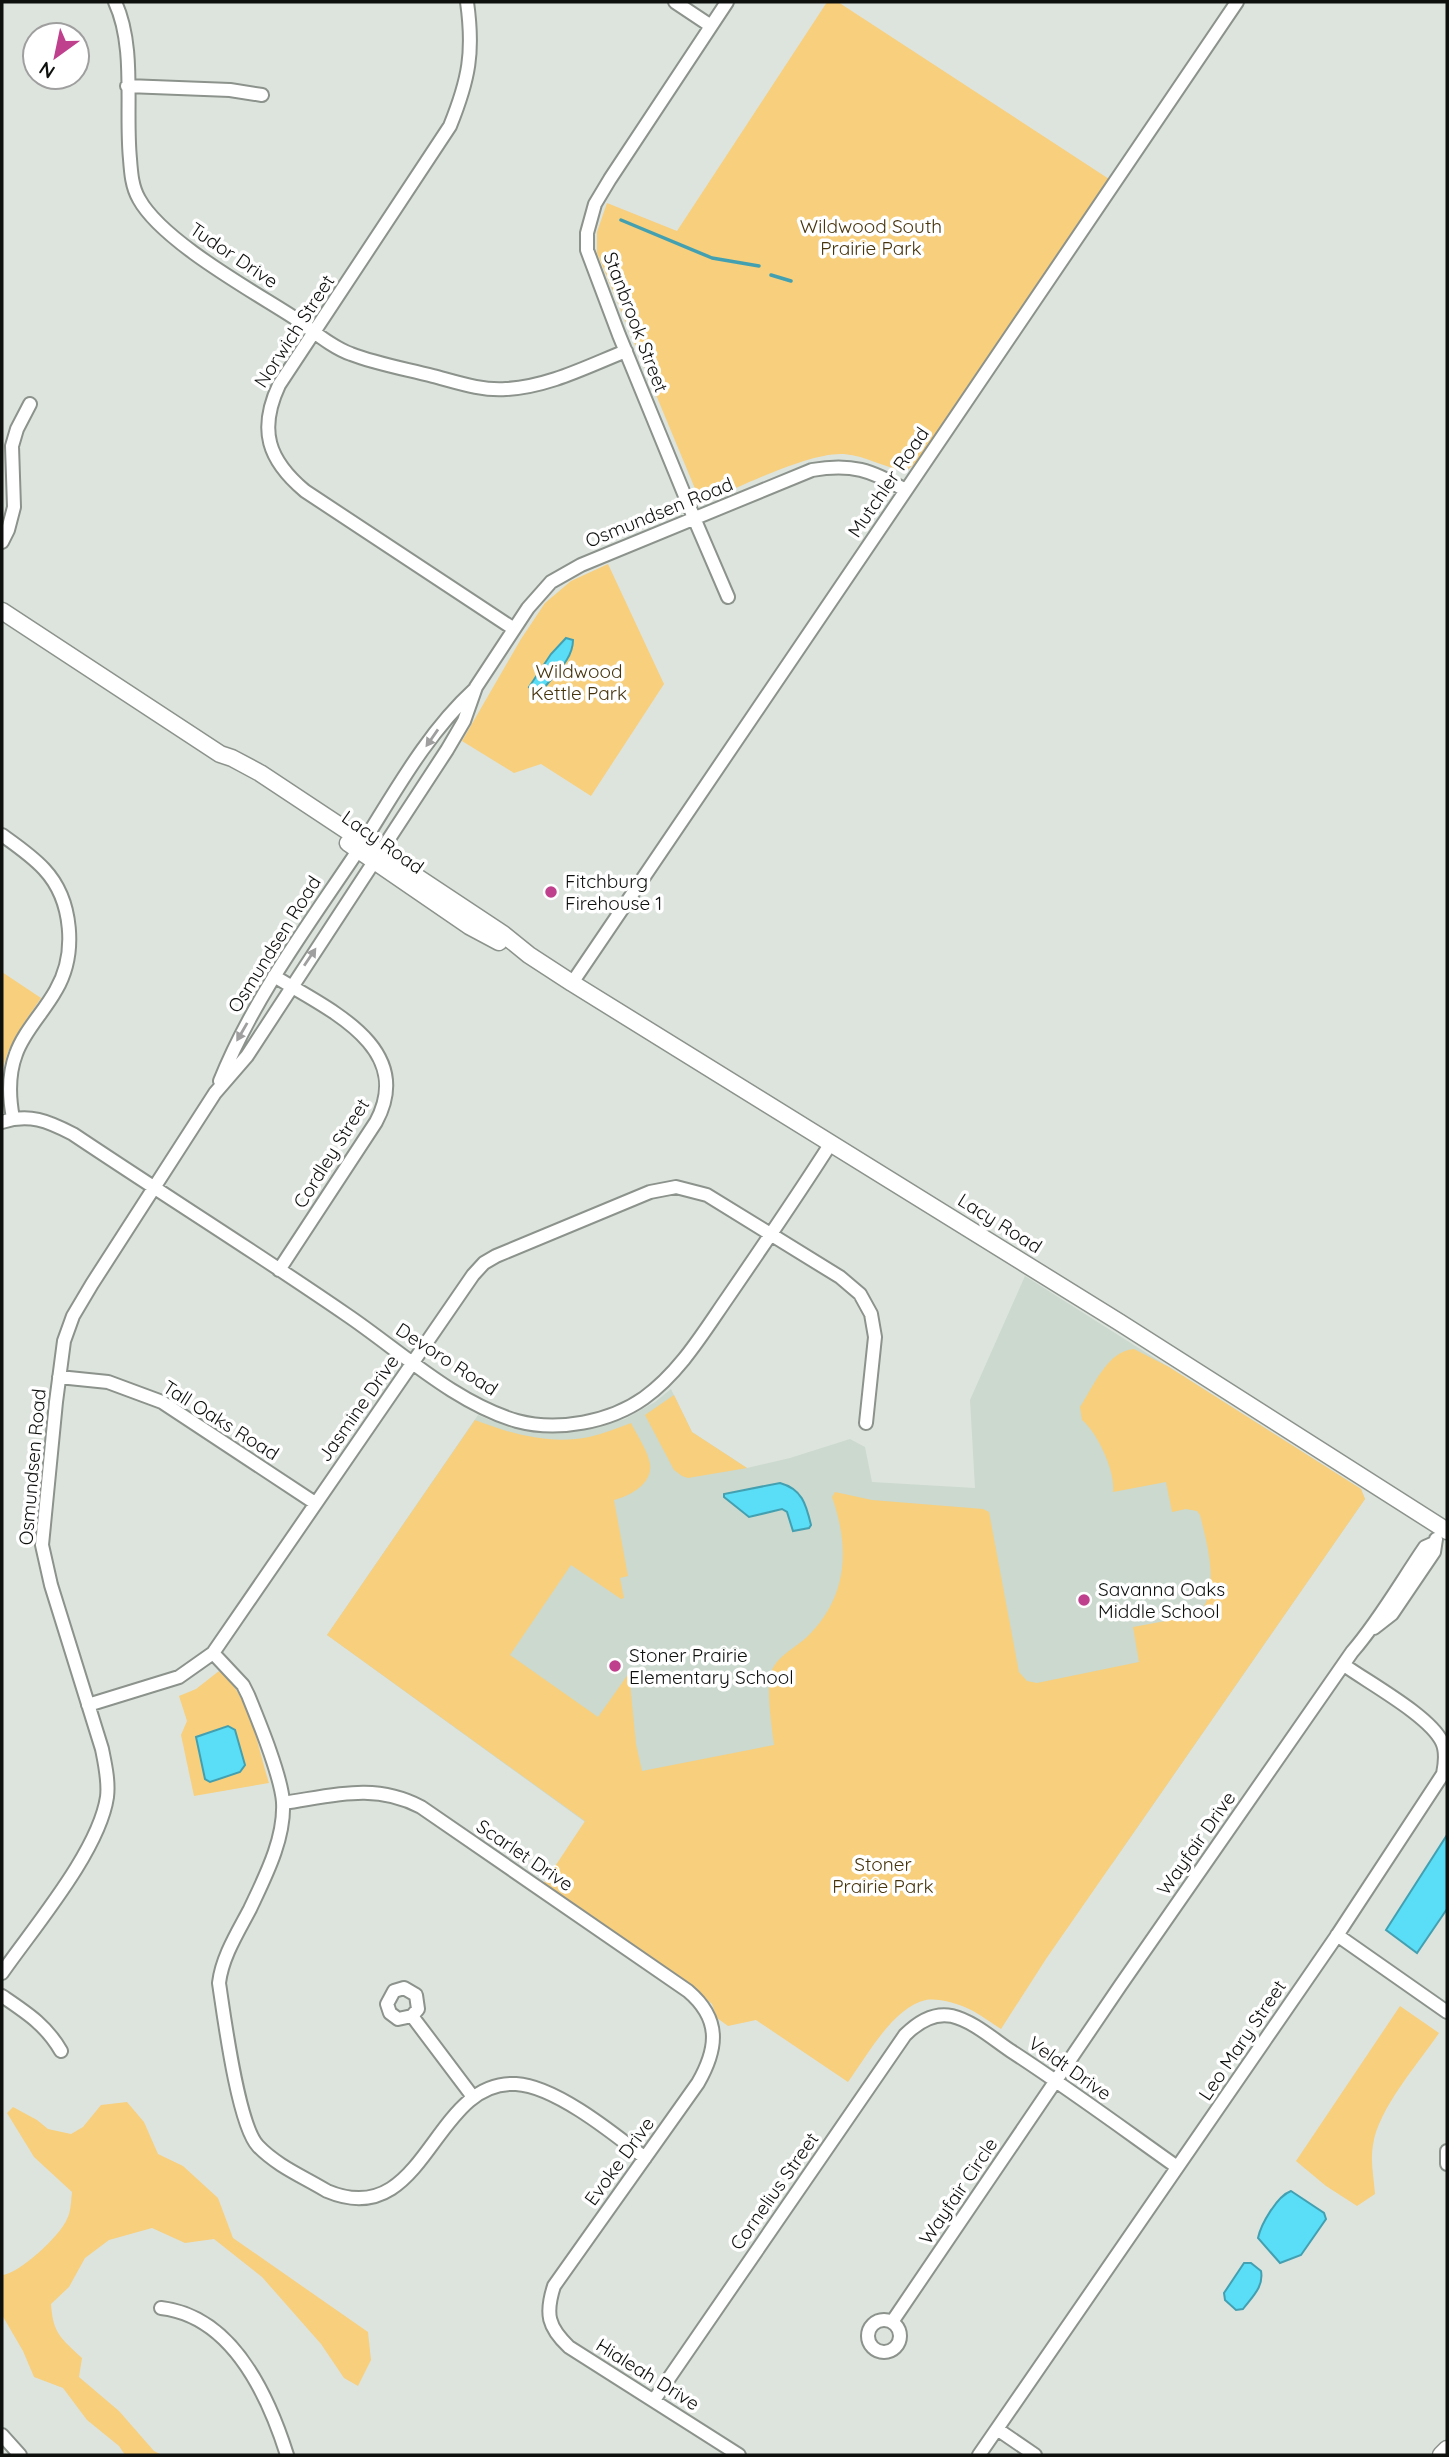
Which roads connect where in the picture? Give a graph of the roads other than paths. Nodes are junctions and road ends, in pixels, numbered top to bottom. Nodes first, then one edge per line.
1 (115, 2) edge
2 (467, 2) edge
3 (675, 2) edge
4 (727, 2) edge
5 (1237, 2) edge
6 (711, 26) junction
7 (127, 86) junction
8 (262, 95) dead end
9 (315, 331) junction
10 (626, 351) junction
11 (30, 404) dead end
12 (905, 490) junction
13 (694, 518) junction
14 (2, 542) edge
15 (729, 597) dead end
16 (2, 611) edge
17 (514, 629) junction
18 (476, 687) junction
19 (414, 763) junction
20 (431, 775) junction
21 (2, 835) edge
22 (361, 845) junction
23 (377, 856) junction
24 (274, 975) junction
25 (572, 983) junction
26 (290, 986) junction
27 (215, 1093) junction
28 (7, 1120) edge
29 (831, 1143) junction
30 (154, 1188) junction
31 (771, 1234) junction
32 (279, 1270) junction
33 (413, 1362) junction
34 (59, 1377) junction
35 (866, 1423) dead end
36 (315, 1503) junction
37 (1445, 1530) edge
38 (213, 1653) junction
39 (1344, 1665) junction
40 (88, 1705) junction
41 (283, 1803) junction
42 (1337, 1935) junction
43 (2, 1973) edge
44 (2, 1996) edge
45 (1447, 2012) edge
46 (412, 2016) dead end
47 (935, 2017) joint
48 (712, 2026) joint
49 (61, 2052) dead end
50 (1056, 2081) junction
51 (473, 2097) junction
52 (1447, 2151) edge
53 (645, 2158) junction
54 (1447, 2164) edge
55 (1178, 2167) junction
56 (161, 2308) dead end
57 (549, 2316) joint
58 (892, 2322) dead end
59 (654, 2400) junction
60 (997, 2429) junction
61 (2, 2435) edge
62 (1447, 2449) edge
63 (20, 2455) edge
64 (288, 2455) edge
65 (739, 2455) edge
66 (979, 2455) edge
67 (1035, 2455) edge
68 (1441, 2455) edge

1 - 7 street, Tudor Drive
2 - 9 street, Norwich Street
3 - 6 street
4 - 6 street, Stanbrook Street
5 - 12 street, Mutchler Road
6 - 10 street, Stanbrook Street
7 - 8 street
7 - 9 street, Tudor Drive
9 - 10 street, Tudor Drive
9 - 17 street, Norwich Street
10 - 13 street, Stanbrook Street
11 - 14 street
12 - 13 street, Osmundsen Road
12 - 25 street, Mutchler Road
13 - 15 street, Stanbrook Street
13 - 17 street, Osmundsen Road
16 - 22 street, Lacy Road
17 - 18 street, Osmundsen Road
18 -> 19 street, Osmundsen Road
18 - 20 street, Osmundsen Road
19 - 20 street
19 - 22 street, Osmundsen Road
20 - 23 street, Osmundsen Road
21 - 28 street
22 - 23 street, Lacy Road
22 - 24 street, Osmundsen Road
23 - 25 street, Lacy Road
26 -> 23 street, Osmundsen Road
24 - 26 street, Cordley Street
24 -> 27 street, Osmundsen Road
25 - 29 street, Lacy Road
26 - 27 street, Osmundsen Road
26 - 32 street, Cordley Street
27 - 30 street, Osmundsen Road
28 - 30 street, Devoro Road
29 - 31 street, Devoro Road
29 - 37 street, Lacy Road
30 - 32 street, Devoro Road
30 - 34 street, Osmundsen Road
31 - 33 street, Jasmine Drive
31 - 33 street, Devoro Road
31 - 35 street, Jasmine Drive
32 - 33 street, Devoro Road
33 - 36 street, Jasmine Drive
34 - 36 street, Tall Oaks Road
34 - 40 street, Osmundsen Road
36 - 38 street, Jasmine Drive
37 - 39 street, Wayfair Drive
38 - 40 street, Jasmine Drive
38 - 41 street
39 - 42 street, Leo Mary Street
39 - 50 street, Wayfair Drive
40 - 43 street, Osmundsen Road
41 - 48 street, Scarlet Drive
41 - 51 street
42 - 45 street
42 - 55 street, Leo Mary Street
44 - 49 street
46 - 51 street
47 - 50 street, Veldt Drive
47 - 59 street, Cornelius Street
48 - 53 street, Evoke Drive
50 - 55 street, Veldt Drive
50 - 58 street, Wayfair Circle
51 - 53 street
52 - 54 street
53 - 57 street, Evoke Drive
55 - 60 street, Leo Mary Street
56 - 64 street
57 - 59 street, Hialeah Drive
59 - 65 street, Hialeah Drive
60 - 66 street, Leo Mary Street
60 - 67 street
61 - 63 street
62 - 68 street

